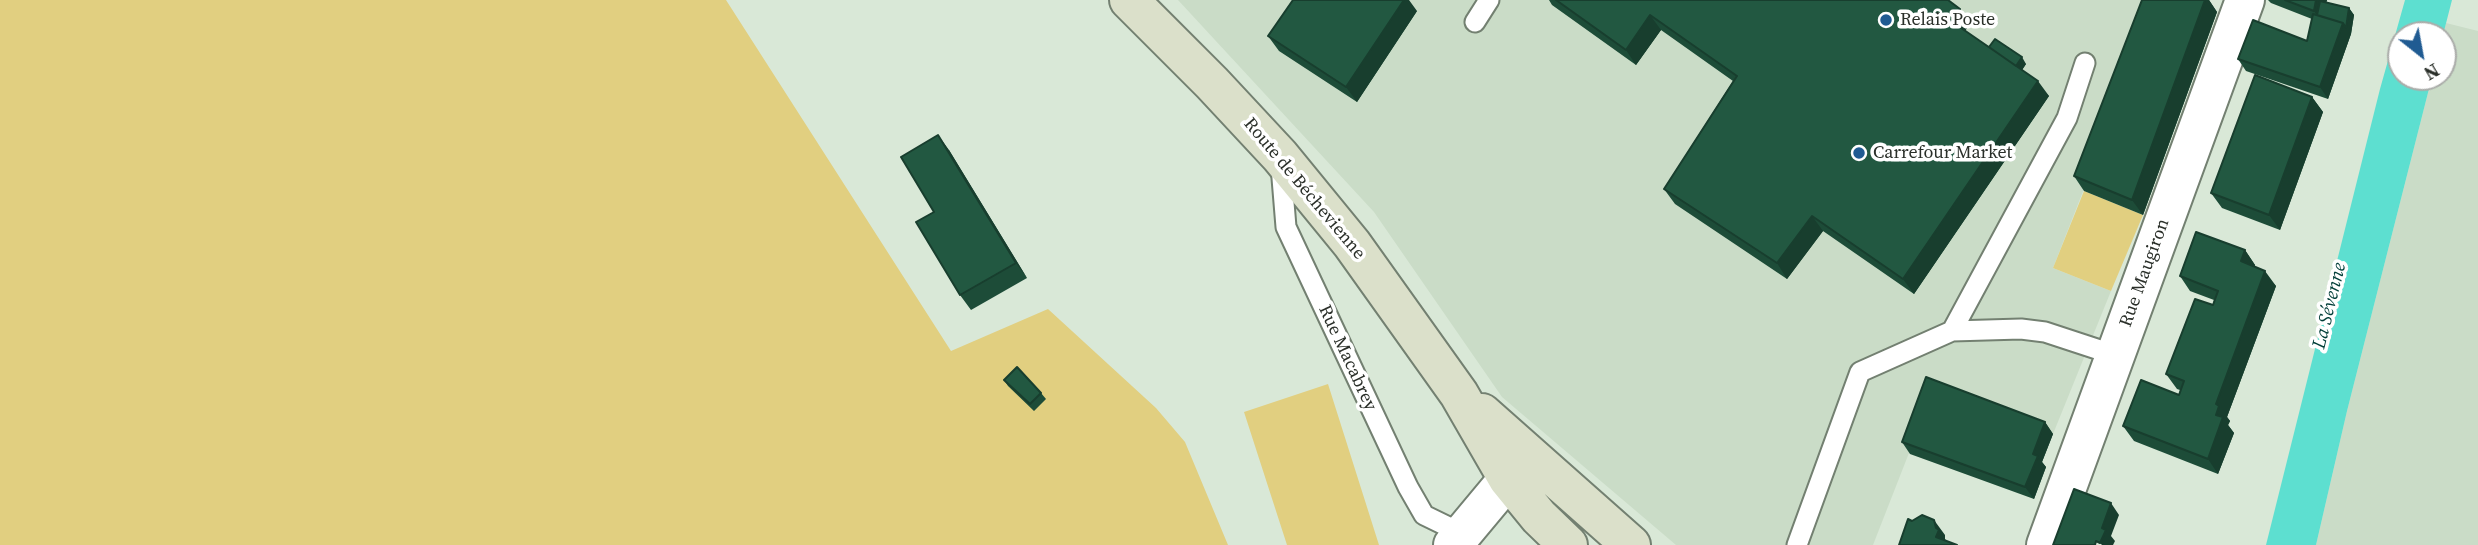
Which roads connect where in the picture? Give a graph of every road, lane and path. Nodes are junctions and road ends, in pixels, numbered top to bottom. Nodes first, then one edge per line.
1 (1129, 0) edge
2 (1489, 0) edge
3 (2245, 0) edge
4 (1475, 22) dead end
5 (2085, 63) dead end
6 (1280, 156) junction
7 (1952, 331) junction
8 (2115, 355) junction
9 (1459, 394) junction
10 (1508, 479) junction
11 (1457, 539) edge
12 (1568, 545) edge
13 (1631, 545) edge
14 (1797, 545) edge
15 (2046, 545) edge

1 - 6 street, Route de Béchevienne
2 - 4 lane
3 - 8 street, Rue Maugiron
5 - 7 lane
6 - 9 street, Route de Béchevienne
6 - 11 lane, Rue Macabrey
7 - 8 lane
7 - 14 lane
8 - 15 street, Rue Maugiron
9 - 10 street, Route de Béchevienne
9 - 13 street, Route de Béchevienne
10 - 11 street, Rue Macabrey
10 - 12 street, Route de Béchevienne

